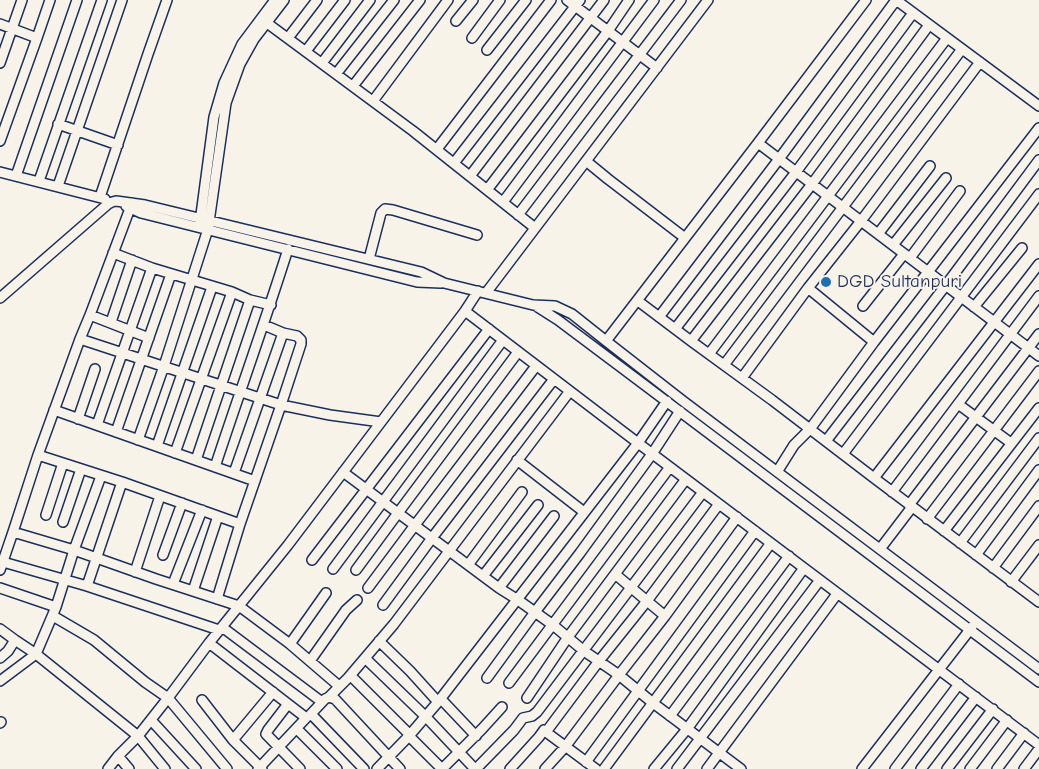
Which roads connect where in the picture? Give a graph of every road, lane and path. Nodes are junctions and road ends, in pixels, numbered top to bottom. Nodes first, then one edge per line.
1 (22, 0) edge
2 (50, 0) edge
3 (77, 0) edge
4 (102, 0) edge
5 (122, 0) edge
6 (167, 0) edge
7 (275, 0) edge
8 (284, 0) edge
9 (317, 0) edge
10 (345, 0) edge
11 (370, 0) edge
12 (394, 0) edge
13 (420, 0) edge
14 (448, 0) edge
15 (473, 0) edge
16 (500, 0) edge
17 (526, 0) edge
18 (551, 0) edge
19 (567, 0) edge
20 (604, 0) edge
21 (630, 0) edge
22 (654, 0) edge
23 (682, 0) edge
24 (708, 0) edge
25 (866, 0) edge
26 (896, 0) edge
27 (578, 3) edge
28 (913, 13) junction
29 (591, 18) junction
30 (456, 21) dead end
31 (266, 23) junction
32 (0, 24) edge
33 (929, 24) junction
34 (12, 29) junction
35 (608, 30) junction
36 (37, 38) junction
37 (288, 38) junction
38 (472, 38) dead end
39 (947, 38) junction
40 (623, 42) junction
41 (962, 49) junction
42 (487, 50) dead end
43 (306, 51) junction
44 (640, 55) junction
45 (980, 62) junction
46 (0, 63) edge
47 (322, 63) junction
48 (657, 68) junction
49 (336, 74) junction
50 (353, 86) junction
51 (373, 101) junction
52 (1039, 106) edge
53 (58, 124) junction
54 (1039, 128) edge
55 (77, 131) junction
56 (0, 141) edge
57 (758, 143) junction
58 (118, 145) junction
59 (437, 150) junction
60 (779, 159) junction
61 (1039, 160) edge
62 (586, 161) junction
63 (454, 163) junction
64 (930, 166) dead end
65 (0, 172) edge
66 (796, 172) junction
67 (16, 176) junction
68 (470, 176) junction
69 (946, 178) dead end
70 (39, 181) junction
71 (812, 184) junction
72 (58, 186) junction
73 (487, 190) junction
74 (960, 191) dead end
75 (1039, 194) edge
76 (828, 196) junction
77 (100, 197) junction
78 (114, 202) junction
79 (503, 202) junction
80 (131, 206) junction
81 (844, 208) junction
82 (518, 214) junction
83 (861, 221) junction
84 (204, 224) junction
85 (536, 228) junction
86 (878, 234) junction
87 (477, 235) dead end
88 (685, 238) junction
89 (893, 245) junction
90 (1022, 248) dead end
91 (288, 250) junction
92 (113, 253) junction
93 (907, 256) junction
94 (369, 259) junction
95 (132, 260) junction
96 (1039, 264) edge
97 (152, 268) junction
98 (928, 272) junction
99 (171, 274) junction
100 (192, 281) junction
101 (444, 283) junction
102 (946, 285) junction
103 (212, 286) junction
104 (808, 288) junction
105 (232, 292) junction
106 (482, 292) junction
107 (1039, 296) edge
108 (0, 298) edge
109 (962, 298) junction
110 (250, 300) junction
111 (638, 301) junction
112 (271, 305) junction
113 (533, 305) junction
114 (863, 306) dead end
115 (974, 307) junction
116 (465, 311) junction
117 (90, 315) junction
118 (659, 317) junction
119 (111, 322) junction
120 (994, 322) junction
121 (264, 325) junction
122 (488, 329) junction
123 (675, 330) junction
124 (130, 331) junction
125 (283, 333) junction
126 (1011, 334) junction
127 (1039, 334) edge
128 (149, 338) junction
129 (80, 339) junction
130 (503, 340) junction
131 (606, 341) junction
132 (691, 342) junction
133 (874, 342) junction
134 (1029, 348) junction
135 (518, 352) junction
136 (123, 353) junction
137 (709, 354) junction
138 (1039, 356) edge
139 (142, 359) junction
140 (724, 365) junction
141 (164, 366) junction
142 (536, 366) junction
143 (95, 369) dead end
144 (1039, 371) edge
145 (182, 372) junction
146 (742, 378) junction
147 (202, 379) junction
148 (554, 379) junction
149 (222, 385) junction
150 (240, 391) junction
151 (570, 391) junction
152 (260, 397) junction
153 (667, 401) junction
154 (282, 404) junction
155 (958, 404) junction
156 (1039, 408) edge
157 (54, 410) junction
158 (680, 412) junction
159 (976, 417) junction
160 (78, 419) junction
161 (381, 422) junction
162 (97, 425) junction
163 (810, 429) junction
164 (994, 431) junction
165 (116, 432) junction
166 (1039, 438) edge
167 (138, 440) junction
168 (826, 441) junction
169 (638, 443) junction
170 (1011, 444) junction
171 (157, 446) junction
172 (175, 453) junction
173 (652, 454) junction
174 (843, 454) junction
175 (38, 455) junction
176 (196, 460) junction
177 (517, 460) junction
178 (63, 463) junction
179 (215, 467) junction
180 (670, 467) junction
181 (82, 469) junction
182 (1039, 470) edge
183 (343, 472) junction
184 (777, 472) junction
185 (234, 473) junction
186 (101, 476) junction
187 (874, 478) junction
188 (686, 479) junction
189 (256, 481) junction
190 (122, 482) junction
191 (366, 488) junction
192 (522, 492) dead end
193 (703, 492) junction
194 (892, 492) junction
195 (160, 496) junction
196 (383, 501) junction
197 (182, 503) junction
198 (720, 504) junction
199 (538, 505) dead end
200 (910, 506) junction
201 (1039, 506) edge
202 (202, 510) junction
203 (584, 512) junction
204 (398, 513) junction
205 (46, 515) dead end
206 (218, 516) junction
207 (554, 516) dead end
208 (737, 517) junction
209 (927, 519) junction
210 (63, 522) dead end
211 (240, 524) junction
212 (414, 525) junction
213 (755, 531) junction
214 (944, 531) junction
215 (14, 532) junction
216 (432, 538) junction
217 (771, 543) junction
218 (960, 543) junction
219 (1039, 545) edge
220 (880, 549) junction
221 (74, 550) junction
222 (448, 550) junction
223 (163, 555) dead end
224 (976, 555) junction
225 (789, 556) junction
226 (97, 558) junction
227 (312, 560) dead end
228 (468, 565) junction
229 (1, 566) edge
230 (804, 568) junction
231 (993, 568) junction
232 (333, 569) dead end
233 (356, 570) dead end
234 (135, 572) junction
235 (616, 574) junction
236 (483, 576) junction
237 (65, 580) junction
238 (820, 580) junction
239 (1011, 582) junction
240 (172, 584) junction
241 (87, 586) junction
242 (0, 588) edge
243 (368, 588) dead end
244 (499, 588) junction
245 (631, 588) junction
246 (193, 591) junction
247 (326, 593) dead end
248 (837, 594) junction
249 (217, 599) junction
250 (357, 600) dead end
251 (518, 600) junction
252 (646, 601) junction
253 (1039, 602) edge
254 (383, 604) dead end
255 (239, 606) junction
256 (54, 611) junction
257 (535, 612) junction
258 (665, 616) junction
259 (976, 622) junction
260 (553, 625) junction
261 (221, 628) junction
262 (0, 629) edge
263 (970, 630) junction
264 (568, 637) junction
265 (15, 640) junction
266 (380, 641) junction
267 (209, 643) junction
268 (290, 644) junction
269 (584, 650) junction
270 (36, 654) junction
271 (0, 658) edge
272 (365, 658) junction
273 (310, 661) junction
274 (599, 661) junction
275 (939, 669) junction
276 (1039, 669) edge
277 (619, 675) junction
278 (351, 676) junction
279 (487, 678) dead end
280 (0, 681) edge
281 (1039, 682) edge
282 (509, 683) dead end
283 (959, 684) junction
284 (340, 686) junction
285 (637, 691) junction
286 (273, 692) junction
287 (976, 697) junction
288 (168, 698) junction
289 (527, 698) dead end
290 (325, 699) junction
291 (202, 700) dead end
292 (440, 701) junction
293 (288, 704) junction
294 (653, 704) junction
295 (502, 707) dead end
296 (992, 710) junction
297 (309, 715) junction
298 (532, 716) junction
299 (670, 716) junction
300 (426, 717) junction
301 (151, 720) junction
302 (1007, 720) junction
303 (297, 729) junction
304 (687, 729) junction
305 (545, 731) junction
306 (1024, 733) junction
307 (138, 736) junction
308 (409, 736) junction
309 (476, 736) junction
310 (700, 739) junction
311 (233, 740) junction
312 (1039, 745) edge
313 (279, 747) junction
314 (565, 747) junction
315 (1039, 749) edge
316 (459, 753) junction
317 (719, 753) junction
318 (118, 756) junction
319 (388, 757) junction
320 (588, 766) edge
321 (260, 768) edge
322 (108, 769) edge
323 (129, 769) edge
324 (165, 769) edge
325 (196, 769) edge
326 (227, 769) edge
327 (300, 769) edge
328 (337, 769) edge
329 (364, 769) edge
330 (377, 769) edge
331 (400, 769) edge
332 (442, 769) edge
333 (475, 769) edge
334 (510, 769) edge
335 (545, 769) edge
336 (604, 769) edge
337 (654, 769) edge
338 (677, 769) edge
339 (707, 769) edge
340 (741, 769) edge
341 (862, 769) edge
342 (895, 769) edge
343 (921, 769) edge
344 (947, 769) edge
345 (970, 769) edge
346 (997, 769) edge
347 (1024, 769) edge

1 - 34 street
2 - 36 street
3 - 67 street
4 - 53 street
5 - 55 street
6 - 58 street
7 - 84 street
8 - 31 street
9 - 37 street
10 - 43 street
11 - 47 street
12 - 49 street
13 - 50 street
14 - 51 street
15 - 30 street
16 - 38 street
17 - 42 street
18 - 59 street
19 - 27 street
20 - 29 street
21 - 35 street
22 - 40 street
23 - 44 street
24 - 48 street
25 - 57 street
26 - 28 street
26 - 60 street
27 - 29 street
27 - 63 street
28 - 33 street
28 - 66 street
29 - 35 street
29 - 68 street
31 - 37 street
31 - 84 street
32 - 34 street
33 - 39 street
33 - 71 street
34 - 36 street
34 - 46 street
35 - 40 street
35 - 73 street
36 - 56 street
37 - 43 street
39 - 41 street
39 - 76 street
40 - 44 street
40 - 79 street
41 - 45 street
41 - 81 street
43 - 47 street
44 - 48 street
44 - 82 street
45 - 52 street
45 - 83 street
47 - 49 street
48 - 62 street
49 - 50 street
50 - 51 street
51 - 59 street
53 - 55 street
53 - 70 street
54 - 98 street
55 - 58 street
55 - 72 street
57 - 60 street
57 - 88 street
58 - 77 street
59 - 63 street
60 - 66 street
60 - 118 street
61 - 102 street
62 - 85 street
62 - 88 street
63 - 68 street
64 - 86 street
65 - 67 street
66 - 71 street
66 - 123 street
67 - 70 street
68 - 73 street
69 - 89 street
70 - 72 street
71 - 76 street
71 - 132 street
72 - 77 street
73 - 79 street
74 - 93 street
75 - 109 street
76 - 81 street
76 - 137 street
77 - 78 street
78 - 80 street
78 - 108 street
79 - 82 street
80 - 84 street
80 - 92 street
81 - 83 street
81 - 140 street
82 - 85 street
83 - 86 street
83 - 104 street
84 - 91 street
84 - 94 street
84 - 100 street
85 - 106 street
86 - 89 street
87 - 94 street
88 - 111 street
89 - 93 street
90 - 115 street
91 - 101 street
91 - 112 street
92 - 95 street
92 - 117 street
93 - 98 street
93 - 114 street
94 - 101 street
95 - 97 street
95 - 119 street
96 - 120 street
97 - 99 street
97 - 124 street
98 - 102 street
98 - 133 street
99 - 100 street
99 - 128 street
100 - 103 street
100 - 141 street
101 - 106 street
102 - 109 street
102 - 168 street
103 - 105 street
103 - 145 street
104 - 133 street
104 - 146 street
105 - 110 street
105 - 147 street
106 - 113 street
106 - 116 street
107 - 126 street
109 - 115 street
109 - 174 street
110 - 112 street
110 - 149 street
111 - 118 street
111 - 131 street
112 - 121 street
113 - 131 street
113 - 153 street
115 - 120 street
116 - 122 street
116 - 161 street
117 - 119 street
117 - 129 street
118 - 123 street
119 - 124 street
120 - 126 street
120 - 187 street
121 - 125 street
121 - 150 street
122 - 130 street
122 - 191 street
123 - 132 street
124 - 128 street
124 - 136 street
125 - 152 street
125 - 154 street
126 - 134 street
126 - 155 street
127 - 134 street
128 - 139 street
129 - 136 street
129 - 157 street
130 - 135 street
130 - 196 street
131 - 184 street
132 - 137 street
133 - 163 street
134 - 138 street
134 - 159 street
135 - 142 street
135 - 204 street
136 - 139 street
136 - 162 street
137 - 140 street
139 - 141 street
139 - 165 street
140 - 146 street
141 - 145 street
141 - 167 street
142 - 148 street
142 - 212 street
143 - 160 street
144 - 164 street
145 - 147 street
145 - 171 street
146 - 163 street
147 - 149 street
147 - 172 street
148 - 151 street
148 - 216 street
149 - 150 street
149 - 176 street
150 - 152 street
150 - 179 street
151 - 169 street
151 - 177 street
152 - 154 street
152 - 185 street
153 - 158 street
153 - 169 street
154 - 161 street
154 - 189 street
155 - 159 street
155 - 194 street
156 - 170 street
157 - 160 street
157 - 175 street
158 - 173 street
158 - 263 street
159 - 164 street
159 - 200 street
160 - 162 street
161 - 183 street
162 - 165 street
163 - 168 street
163 - 184 street
164 - 170 street
164 - 209 street
165 - 167 street
166 - 218 street
167 - 171 street
168 - 174 street
169 - 173 street
169 - 203 street
170 - 214 street
171 - 172 street
172 - 176 street
173 - 180 street
173 - 257 street
174 - 187 street
175 - 178 street
175 - 215 street
176 - 179 street
177 - 203 street
177 - 222 street
178 - 181 street
178 - 205 street
179 - 185 street
180 - 188 street
180 - 260 street
181 - 186 street
181 - 210 street
182 - 224 street
183 - 191 street
183 - 255 street
184 - 220 street
185 - 189 street
186 - 190 street
186 - 221 street
187 - 194 street
188 - 193 street
188 - 235 street
189 - 211 street
190 - 195 street
190 - 226 street
191 - 196 street
191 - 227 street
192 - 228 street
193 - 198 street
193 - 245 street
194 - 200 street
195 - 197 street
195 - 234 street
196 - 204 street
196 - 232 street
197 - 202 street
197 - 223 street
198 - 208 street
198 - 252 street
199 - 236 street
200 - 209 street
200 - 220 street
201 - 231 street
202 - 206 street
202 - 240 street
203 - 251 street
204 - 212 street
204 - 233 street
206 - 211 street
206 - 246 street
207 - 244 street
208 - 213 street
208 - 258 street
209 - 214 street
211 - 249 street
212 - 216 street
212 - 243 street
213 - 217 street
213 - 285 street
214 - 218 street
215 - 221 street
215 - 229 street
216 - 222 street
216 - 254 street
217 - 225 street
217 - 294 street
218 - 224 street
219 - 239 street
220 - 259 street
221 - 226 street
221 - 237 street
222 - 228 street
222 - 266 street
224 - 231 street
225 - 230 street
225 - 299 street
226 - 234 street
226 - 241 street
228 - 236 street
229 - 237 street
230 - 238 street
230 - 304 street
231 - 239 street
234 - 240 street
235 - 245 street
235 - 264 street
236 - 244 street
237 - 241 street
237 - 256 street
238 - 248 street
238 - 310 street
239 - 253 street
240 - 246 street
241 - 261 street
242 - 256 street
244 - 251 street
245 - 252 street
245 - 269 street
246 - 249 street
247 - 268 street
248 - 275 street
248 - 317 street
249 - 255 street
250 - 273 street
251 - 257 street
251 - 292 street
252 - 258 street
252 - 274 street
255 - 261 street
255 - 268 street
256 - 270 street
256 - 288 street
257 - 260 street
257 - 279 street
258 - 277 street
259 - 263 street
259 - 276 street
260 - 264 street
260 - 282 street
261 - 267 street
261 - 290 street
262 - 265 street
263 - 275 street
263 - 281 street
264 - 269 street
264 - 289 street
265 - 270 street
265 - 271 street
266 - 272 street
266 - 292 street
267 - 286 street
267 - 288 street
268 - 273 street
269 - 274 street
269 - 298 street
270 - 280 street
270 - 307 street
272 - 278 street
272 - 300 street
273 - 284 street
274 - 277 street
274 - 305 street
275 - 283 street
275 - 341 street
277 - 285 street
277 - 314 street
278 - 284 street
278 - 308 street
283 - 287 street
283 - 342 street
284 - 290 street
285 - 294 street
285 - 320 street
286 - 293 street
286 - 311 street
287 - 296 street
287 - 343 street
288 - 301 street
288 - 326 street
290 - 297 street
290 - 319 street
291 - 311 street
292 - 300 street
292 - 309 street
293 - 297 street
293 - 313 street
294 - 299 street
294 - 336 street
295 - 309 street
296 - 302 street
296 - 344 street
297 - 303 street
297 - 329 street
298 - 305 street
298 - 333 street
299 - 304 street
300 - 308 street
300 - 316 street
301 - 307 street
301 - 325 street
302 - 306 street
302 - 345 street
303 - 313 street
303 - 328 street
304 - 310 street
304 - 337 street
305 - 314 street
305 - 334 street
306 - 312 street
306 - 346 street
307 - 318 street
307 - 324 street
308 - 319 street
308 - 332 street
309 - 316 street
310 - 317 street
310 - 338 street
311 - 321 street
313 - 321 street
313 - 327 street
314 - 320 street
314 - 335 street
315 - 347 street
316 - 332 street
316 - 333 street
317 - 339 street
317 - 340 street
318 - 322 street
318 - 323 street
319 - 330 street
319 - 331 street

